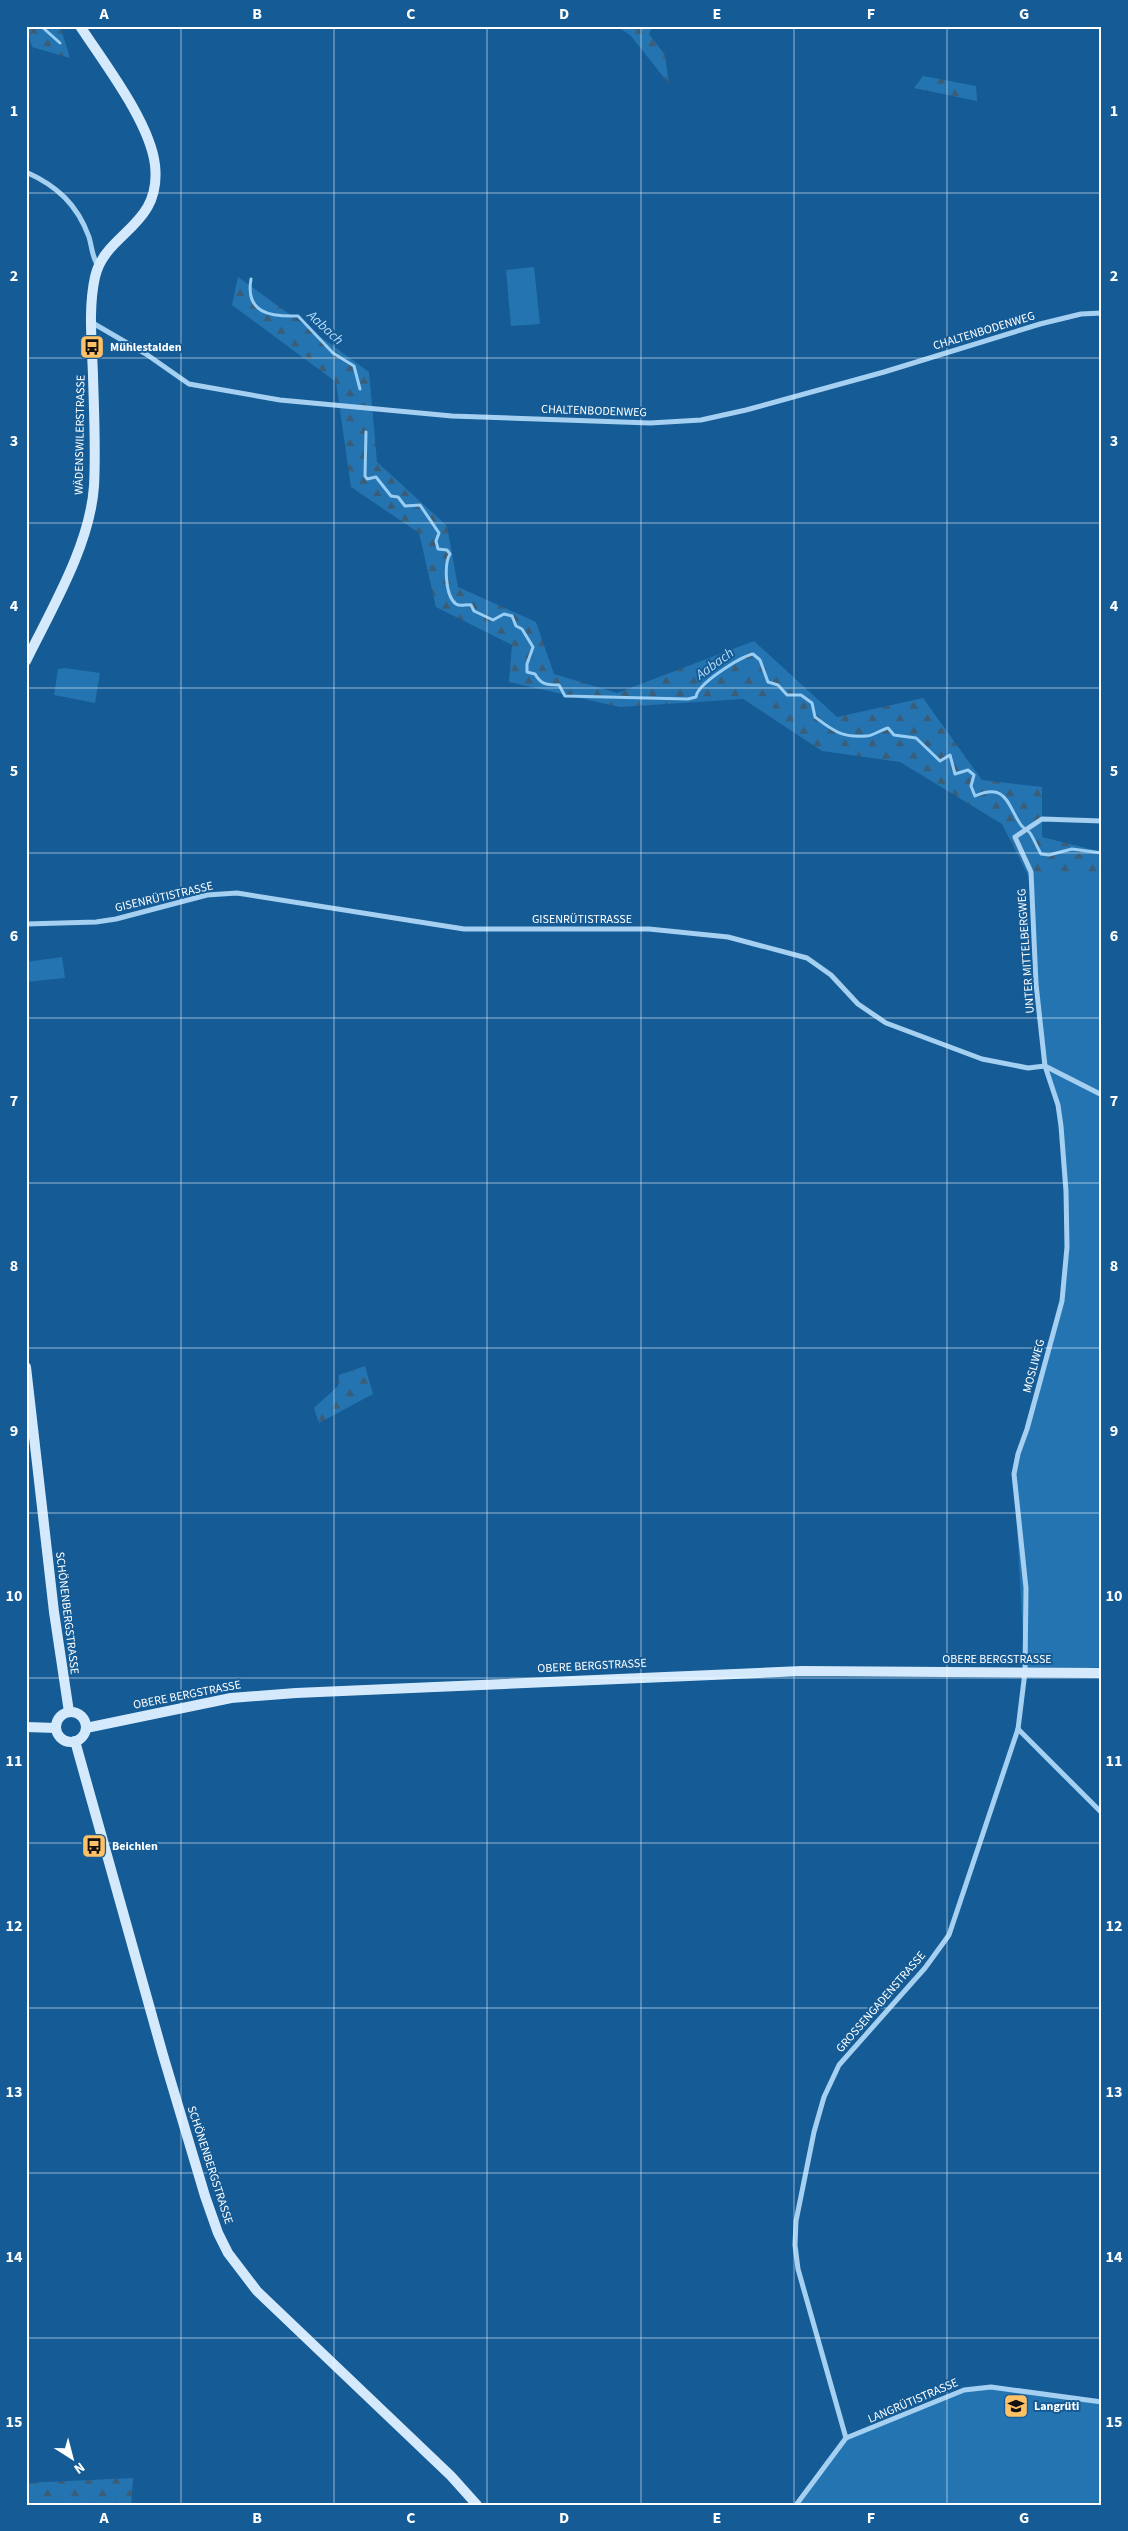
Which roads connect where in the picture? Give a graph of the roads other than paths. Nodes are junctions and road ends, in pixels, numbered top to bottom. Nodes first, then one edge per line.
1 (80, 26) edge
2 (26, 172) edge
3 (98, 266) junction
4 (1102, 314) edge
5 (91, 322) junction
6 (26, 661) edge
7 (1102, 821) edge
8 (26, 924) edge
9 (1046, 1066) junction
10 (1102, 1095) edge
11 (26, 1367) edge
12 (1025, 1672) junction
13 (1102, 1673) edge
14 (69, 1712) junction
15 (26, 1726) edge
16 (56, 1728) junction
17 (86, 1728) junction
18 (1018, 1729) junction
19 (75, 1741) junction
20 (1102, 1813) edge
21 (1102, 2402) edge
22 (846, 2438) junction
23 (477, 2505) edge
24 (796, 2505) edge

1 - 3 street, WÄDENSWILERSTRASSE
2 - 3 street
3 - 5 street, WÄDENSWILERSTRASSE
4 - 5 street, CHALTENBODENWEG
5 - 6 street, WÄDENSWILERSTRASSE
7 - 9 street, UNTER MITTELBERGWEG
8 - 9 street, GISENRÜTISTRASSE
9 - 10 street, GISENRÜTISTRASSE
9 - 12 street, MOSLIWEG
11 - 14 street, SCHÖNENBERGSTRASSE
12 - 13 street, OBERE BERGSTRASSE
12 - 17 street, OBERE BERGSTRASSE
12 - 18 street, GROSSENGADENSTRASSE
14 - 16 street
14 - 17 street
15 - 16 street
16 - 19 street
17 - 19 street
18 - 20 street
18 - 22 street, GROSSENGADENSTRASSE
19 - 23 street, SCHÖNENBERGSTRASSE
21 - 22 street, LANGRÜTISTRASSE
22 - 24 street

